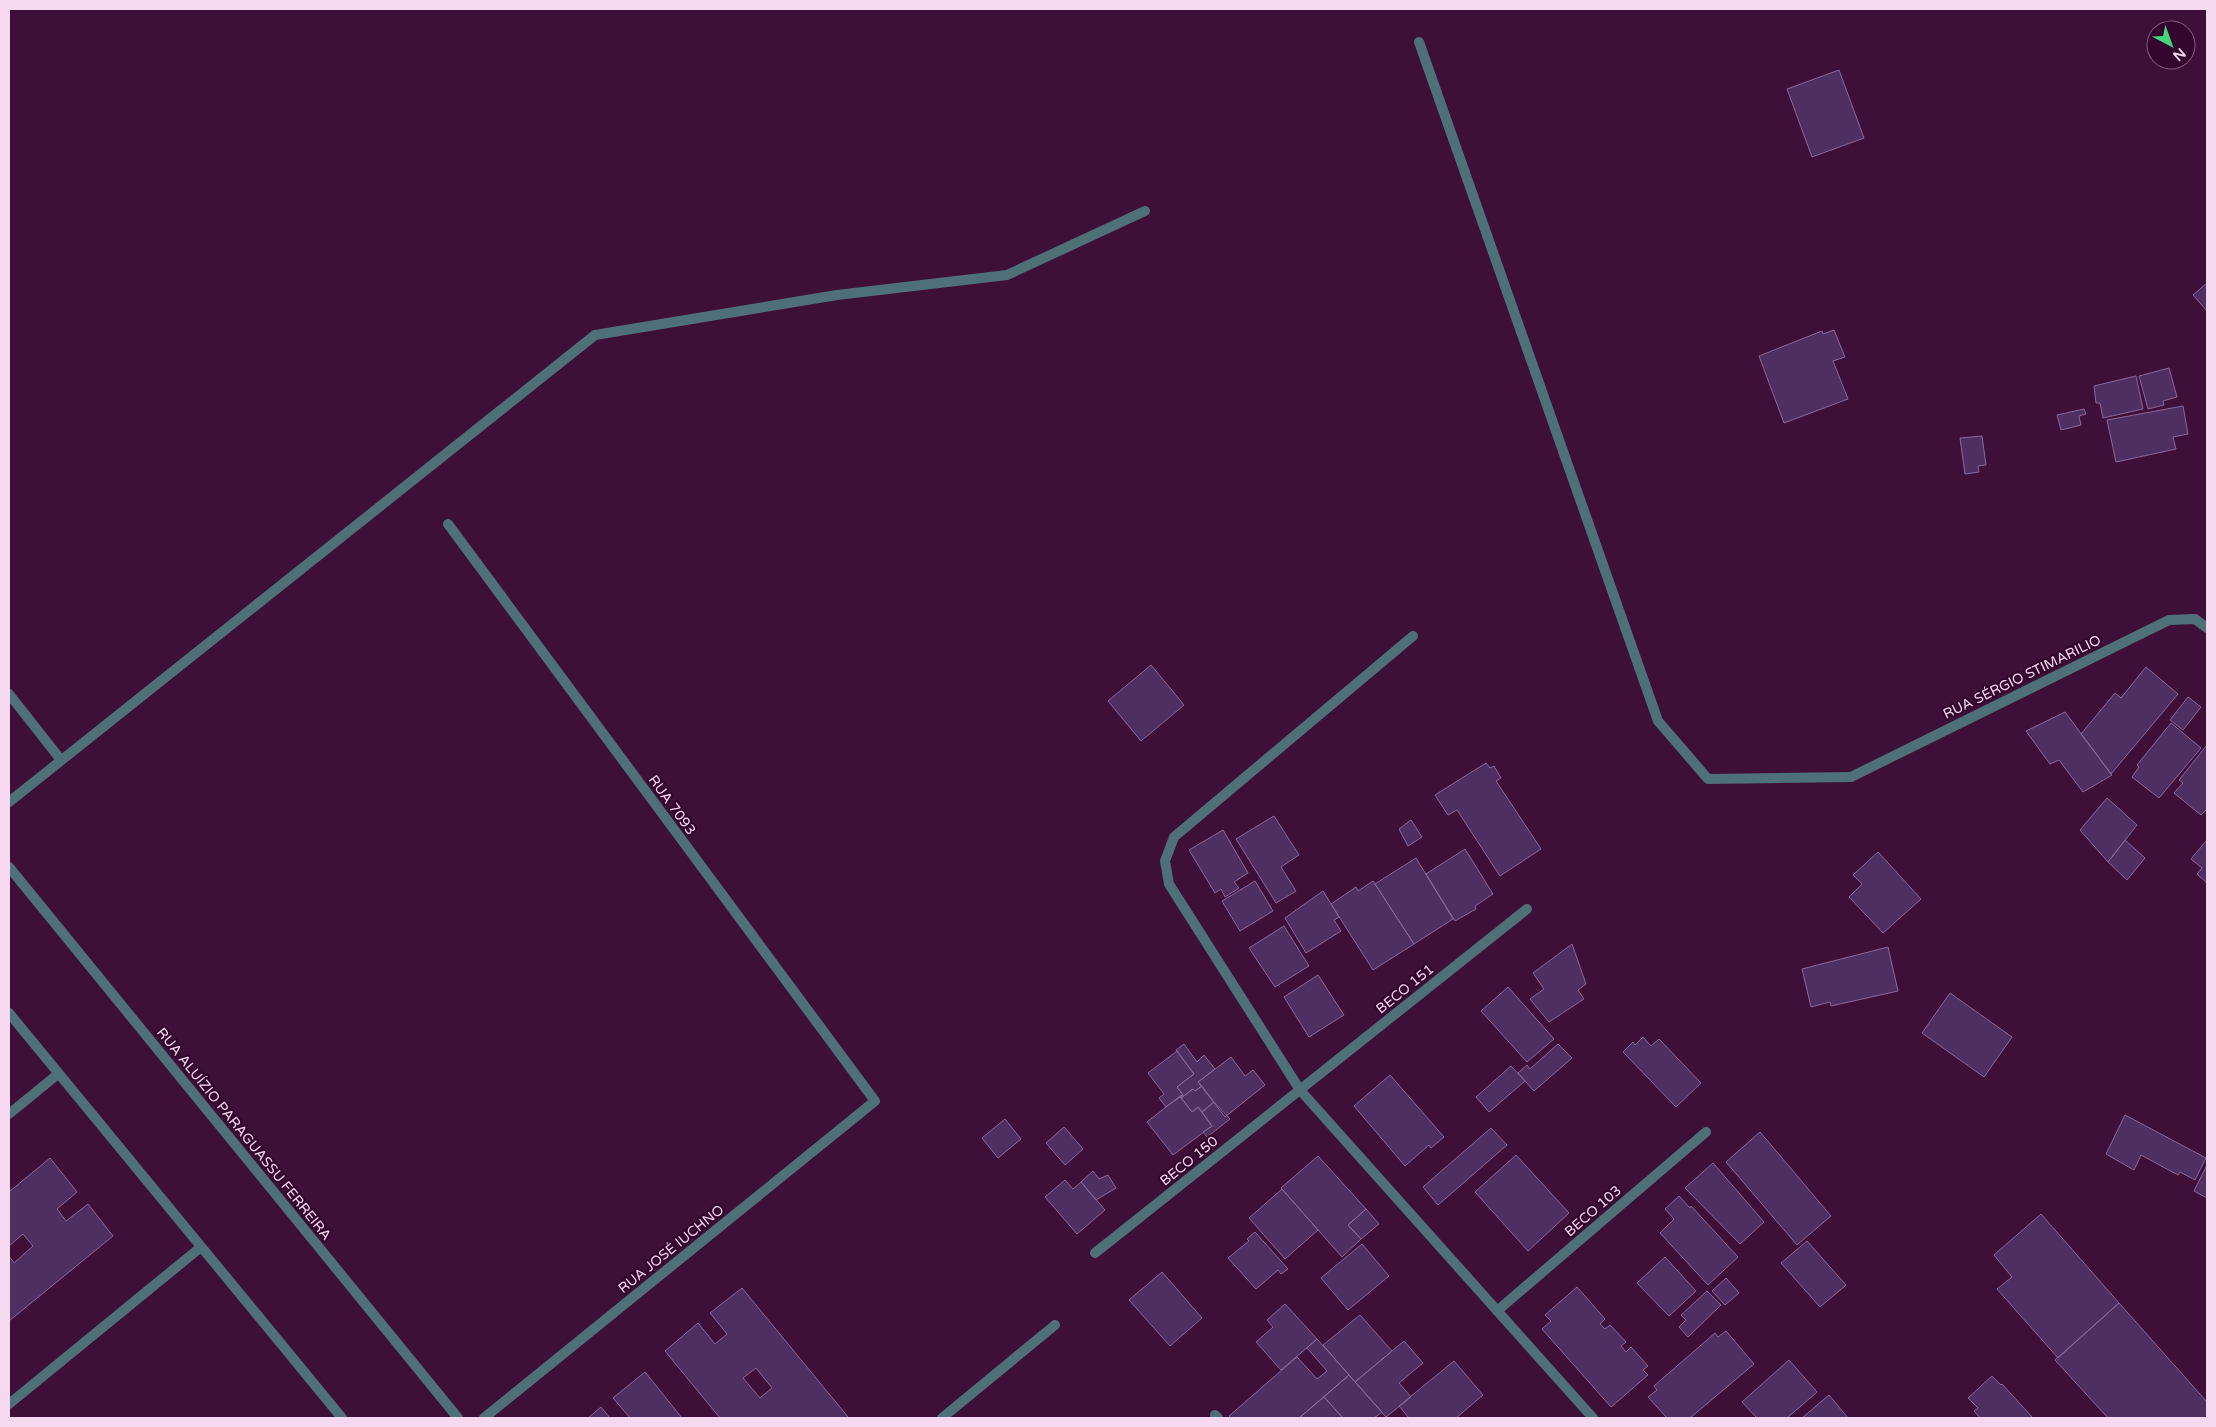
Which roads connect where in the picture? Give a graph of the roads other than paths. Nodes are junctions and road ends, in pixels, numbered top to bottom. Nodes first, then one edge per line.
1 (1419, 42) dead end
2 (1145, 211) dead end
3 (448, 524) dead end
4 (2207, 628) edge
5 (1413, 636) dead end
6 (9, 694) edge
7 (61, 760) junction
8 (9, 802) edge
9 (9, 867) edge
10 (1527, 909) dead end
11 (9, 1013) edge
12 (58, 1074) junction
13 (1300, 1090) junction
14 (874, 1101) joint
15 (9, 1114) edge
16 (1706, 1132) dead end
17 (201, 1247) junction
18 (1095, 1253) dead end
19 (1498, 1311) junction
20 (1055, 1324) dead end
21 (9, 1404) edge
22 (342, 1418) edge
23 (458, 1418) edge
24 (484, 1418) edge
25 (942, 1418) edge
26 (1593, 1418) edge

1 - 4 street, RUA SÉRGIO STIMARILIO
2 - 7 street
3 - 14 street, RUA 7093
5 - 13 street
6 - 7 street
7 - 8 street
9 - 23 street, RUA ALUÍZIO PARAGUASSU FERREIRA
10 - 13 street, BECO 151
11 - 12 street
12 - 15 street
12 - 17 street
13 - 18 street, BECO 150
13 - 19 street
14 - 24 street, RUA JOSÉ IUCHNO
16 - 19 street, BECO 103
17 - 21 street
17 - 22 street
19 - 26 street
20 - 25 street

